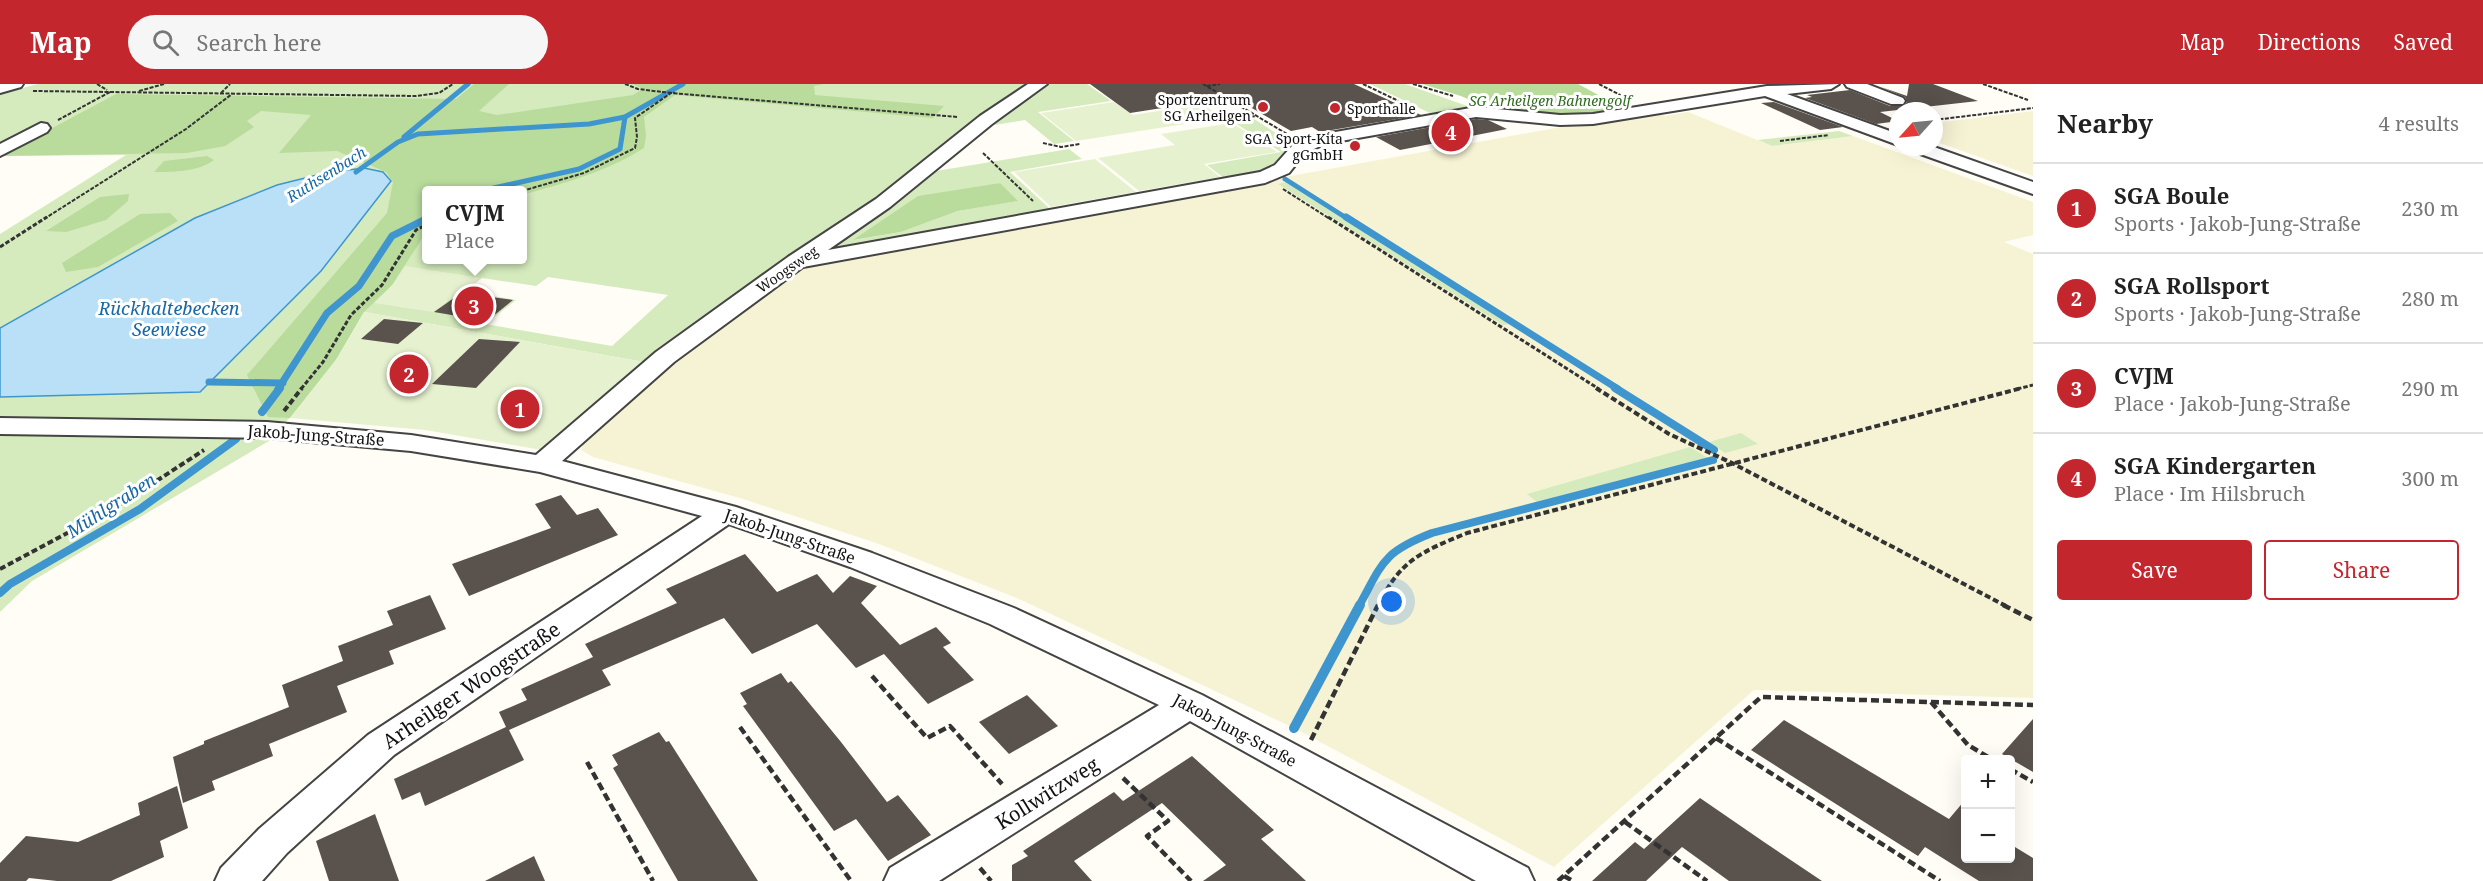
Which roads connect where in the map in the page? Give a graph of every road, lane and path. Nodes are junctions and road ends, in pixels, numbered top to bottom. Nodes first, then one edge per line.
1 (97, 84) edge
2 (164, 84) edge
3 (230, 84) edge
4 (453, 84) edge
5 (626, 84) edge
6 (1039, 84) edge
7 (1220, 84) edge
8 (1364, 84) edge
9 (1750, 84) edge
10 (1831, 84) edge
11 (1853, 84) edge
12 (1983, 84) edge
13 (1205, 85) edge
14 (22, 87) edge
15 (0, 88) edge
16 (1767, 91) junction
17 (110, 92) junction
18 (133, 92) junction
19 (671, 93) junction
20 (221, 94) junction
21 (233, 94) junction
22 (2028, 100) dead end
23 (1897, 101) dead end
24 (2033, 108) edge
25 (1257, 116) junction
26 (1435, 119) junction
27 (1943, 119) edge
28 (986, 120) junction
29 (1229, 120) dead end
30 (41, 128) joint
31 (1864, 128) junction
32 (1889, 137) edge
33 (1780, 141) dead end
34 (1043, 143) dead end
35 (1080, 144) dead end
36 (1305, 145) junction
37 (0, 151) edge
38 (983, 153) dead end
39 (1943, 156) edge
40 (1265, 177) junction
41 (2033, 188) edge
42 (527, 189) edge
43 (1048, 216) junction
44 (422, 227) edge
45 (0, 247) edge
46 (795, 262) junction
47 (2033, 385) edge
48 (0, 426) edge
49 (231, 429) junction
50 (267, 430) junction
51 (1730, 462) junction
52 (542, 464) junction
53 (726, 513) junction
54 (0, 569) edge
55 (2033, 620) edge
56 (872, 676) dead end
57 (1931, 702) junction
58 (1189, 704) junction
59 (2033, 705) edge
60 (741, 727) dead end
61 (1716, 738) junction
62 (1986, 755) edge
63 (1103, 758) junction
64 (587, 762) dead end
65 (1299, 763) junction
66 (2015, 772) edge
67 (2033, 782) edge
68 (1023, 807) junction
69 (1625, 822) junction
70 (1564, 876) junction
71 (236, 881) edge
72 (653, 881) edge
73 (852, 881) edge
74 (905, 881) edge
75 (1191, 881) edge
76 (1513, 881) edge
77 (1558, 881) edge
78 (1573, 881) edge
79 (1707, 881) edge
80 (1940, 881) edge

1 - 17 path
2 - 18 path
3 - 20 path
4 - 21 path
5 - 19 path, bridge
6 - 28 street, Woogsweg
7 - 13 path
8 - 26 path
9 - 16 street
10 - 16 street
11 - 23 street
12 - 22 path
13 - 25 path
14 - 15 street
14 - 17 path
16 - 26 street
16 - 31 street
17 - 18 path
17 - 30 path
18 - 20 path
19 - 28 path
19 - 42 path
20 - 21 path
21 - 45 path
24 - 27 path
25 - 29 path
25 - 36 path
26 - 36 street
28 - 46 street, Woogsweg
30 - 37 street
31 - 32 street
31 - 33 path
34 - 35 path
36 - 40 street
38 - 43 path
39 - 41 street
40 - 43 street
40 - 51 path
43 - 46 street
44 - 50 path
46 - 52 street, Woogsweg
47 - 51 path
48 - 49 street, Jakob-Jung-Straße
49 - 50 street, Jakob-Jung-Straße
49 - 54 path
50 - 52 street, Jakob-Jung-Straße
51 - 55 path
51 - 65 path
52 - 53 street, Jakob-Jung-Straße
53 - 58 street, Jakob-Jung-Straße
53 - 71 street, Arheilger Woogstraße
56 - 68 path
57 - 59 path
57 - 61 path
57 - 62 path
58 - 63 street, Kollwitzweg
58 - 65 street, Jakob-Jung-Straße
60 - 73 path
61 - 69 path
61 - 80 path
63 - 68 street, Kollwitzweg
63 - 75 path
64 - 72 path
65 - 76 street, Jakob-Jung-Straße
66 - 67 path
68 - 74 street, Kollwitzweg
69 - 70 path
69 - 79 path
70 - 77 path
70 - 78 path

